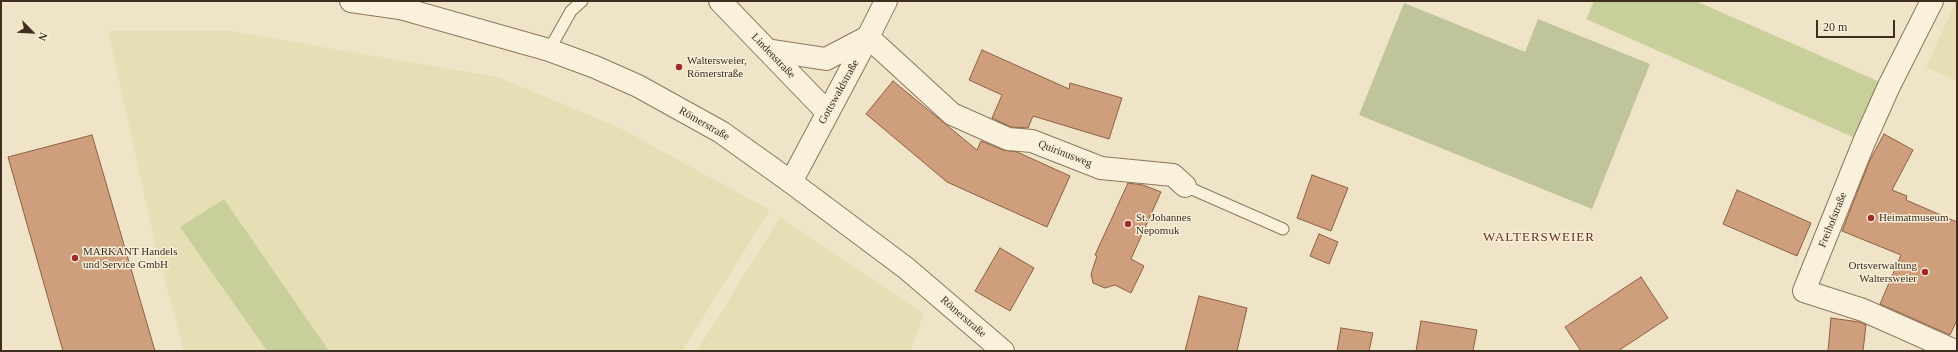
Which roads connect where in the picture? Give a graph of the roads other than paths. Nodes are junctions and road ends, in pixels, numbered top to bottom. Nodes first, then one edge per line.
1 (351, 1) edge
2 (582, 1) edge
3 (720, 1) edge
4 (886, 1) edge
5 (1932, 1) edge
6 (401, 5) edge
7 (868, 37) junction
8 (549, 50) junction
9 (767, 50) junction
10 (828, 112) junction
11 (791, 182) junction
12 (1186, 186) joint
13 (1283, 229) dead end
14 (1003, 351) edge
15 (1955, 351) edge

1 - 6 street, Römerstraße
2 - 8 lane
3 - 9 street, Lindenstraße
4 - 7 street, Gottswaldstraße
5 - 15 street, Freihofstraße
6 - 8 street, Römerstraße
7 - 9 street
7 - 10 street, Gottswaldstraße
7 - 12 street, Quirinusweg
8 - 11 street, Römerstraße
9 - 10 street, Lindenstraße
10 - 11 street, Gottswaldstraße
11 - 14 street, Römerstraße
12 - 13 lane, Quirinusweg

